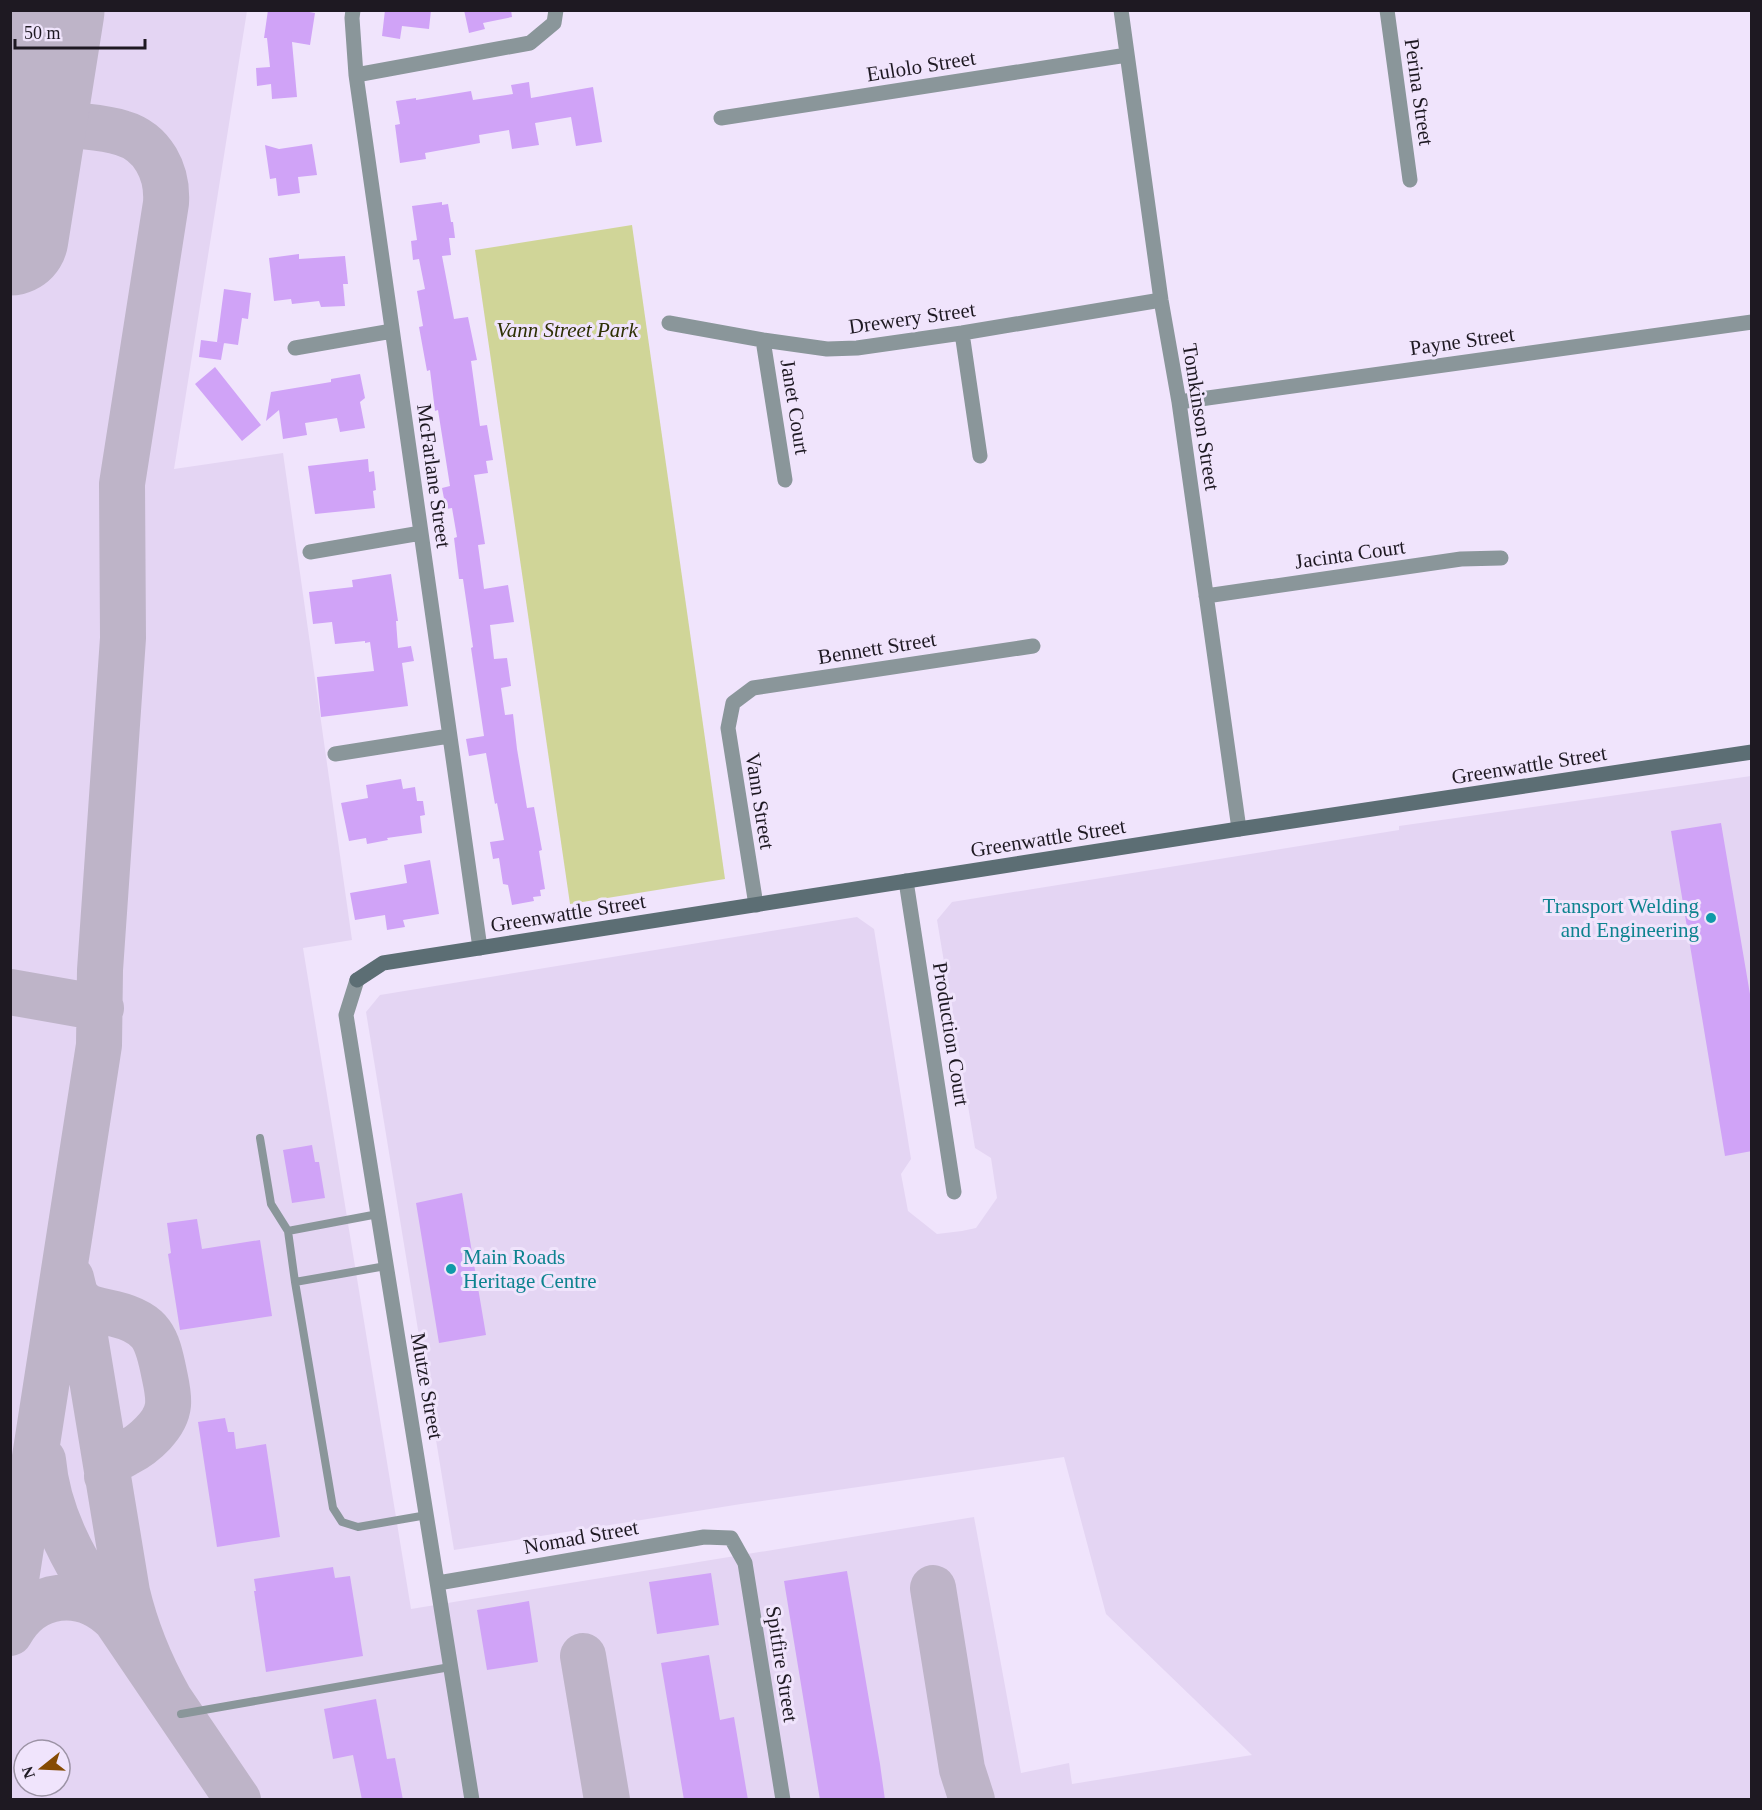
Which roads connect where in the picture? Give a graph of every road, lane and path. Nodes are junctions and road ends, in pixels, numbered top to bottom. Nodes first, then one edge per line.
1 (353, 10) edge
2 (556, 10) edge
3 (1121, 10) edge
4 (1387, 10) edge
5 (1127, 55) junction
6 (356, 75) junction
7 (721, 118) dead end
8 (1410, 180) dead end
9 (1161, 300) junction
10 (1752, 322) edge
11 (669, 324) dead end
12 (392, 331) junction
13 (962, 333) junction
14 (763, 340) junction
15 (296, 348) dead end
16 (1179, 402) junction
17 (980, 456) dead end
18 (785, 480) dead end
19 (421, 533) junction
20 (310, 552) dead end
21 (1501, 558) dead end
22 (1206, 596) junction
23 (1033, 646) dead end
24 (733, 704) joint
25 (449, 735) junction
26 (1752, 752) edge
27 (335, 754) dead end
28 (1239, 830) junction
29 (906, 881) junction
30 (756, 905) junction
31 (480, 948) junction
32 (357, 980) joint
33 (260, 1138) dead end
34 (954, 1192) dead end
35 (378, 1214) junction
36 (288, 1232) junction
37 (386, 1266) junction
38 (295, 1282) junction
39 (428, 1515) junction
40 (731, 1538) joint
41 (438, 1583) junction
42 (450, 1667) junction
43 (181, 1714) dead end
44 (472, 1800) edge
45 (783, 1800) edge

1 - 6 street, McFarlane Street
2 - 6 street
3 - 5 street, Tomkinson Street
4 - 8 street, Perina Street
5 - 7 street, Eulolo Street
5 - 9 street, Tomkinson Street
6 - 12 street, McFarlane Street
9 - 13 street, Drewery Street
9 - 16 street, Tomkinson Street
10 - 16 street, Payne Street
11 - 14 street, Drewery Street
12 - 15 street
12 - 19 street, McFarlane Street
13 - 14 street, Drewery Street
13 - 17 street
14 - 18 street, Janet Court
16 - 22 street, Tomkinson Street
19 - 20 street
19 - 25 street, McFarlane Street
21 - 22 street, Jacinta Court
22 - 28 street, Tomkinson Street
23 - 24 street, Bennett Street
24 - 30 street, Vann Street
25 - 27 street
25 - 31 street, McFarlane Street
26 - 28 street, Greenwattle Street
28 - 29 street, Greenwattle Street
29 - 30 street, Greenwattle Street
29 - 34 street, Production Court
30 - 31 street, Greenwattle Street
31 - 32 street, Greenwattle Street
32 - 35 street, Mutze Street
33 - 36 lane
35 - 36 lane
35 - 37 street, Mutze Street
36 - 38 lane
37 - 38 lane
37 - 39 street, Mutze Street
38 - 39 lane
39 - 41 street, Mutze Street
40 - 41 street, Nomad Street
40 - 45 street, Spitfire Street
41 - 42 street, Mutze Street
42 - 43 lane
42 - 44 street, Mutze Street

